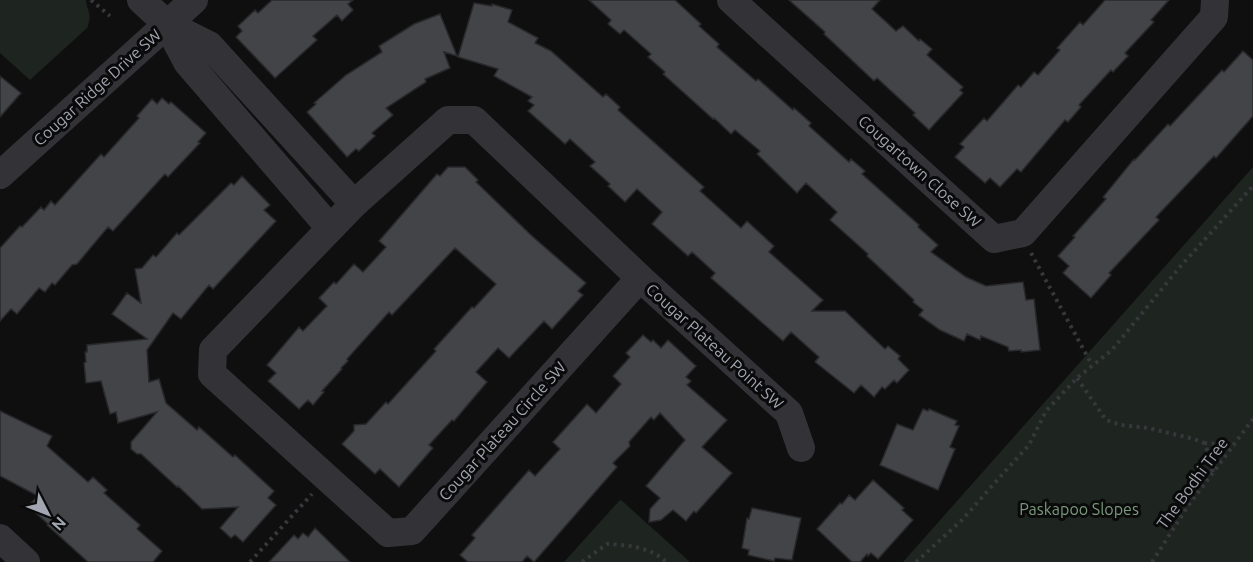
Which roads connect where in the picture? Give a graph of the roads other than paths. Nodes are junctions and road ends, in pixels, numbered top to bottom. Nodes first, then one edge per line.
1 (141, 0) edge
2 (194, 0) edge
3 (731, 0) edge
4 (1215, 0) edge
5 (167, 24) junction
6 (0, 175) edge
7 (354, 204) junction
8 (330, 228) junction
9 (640, 278) junction
10 (801, 448) dead end
11 (0, 538) edge
12 (26, 562) edge

1 - 5 street
2 - 5 street, Cougar Ridge Drive SW
3 - 4 street, Cougartown Close SW
5 - 6 street, Cougar Ridge Drive SW
5 - 7 street
5 - 8 street
7 - 8 street, Cougar Plateau Circle SW
7 - 9 street, Cougar Plateau Circle SW
8 - 9 street, Cougar Plateau Circle SW
9 - 10 street, Cougar Plateau Point SW
11 - 12 street

